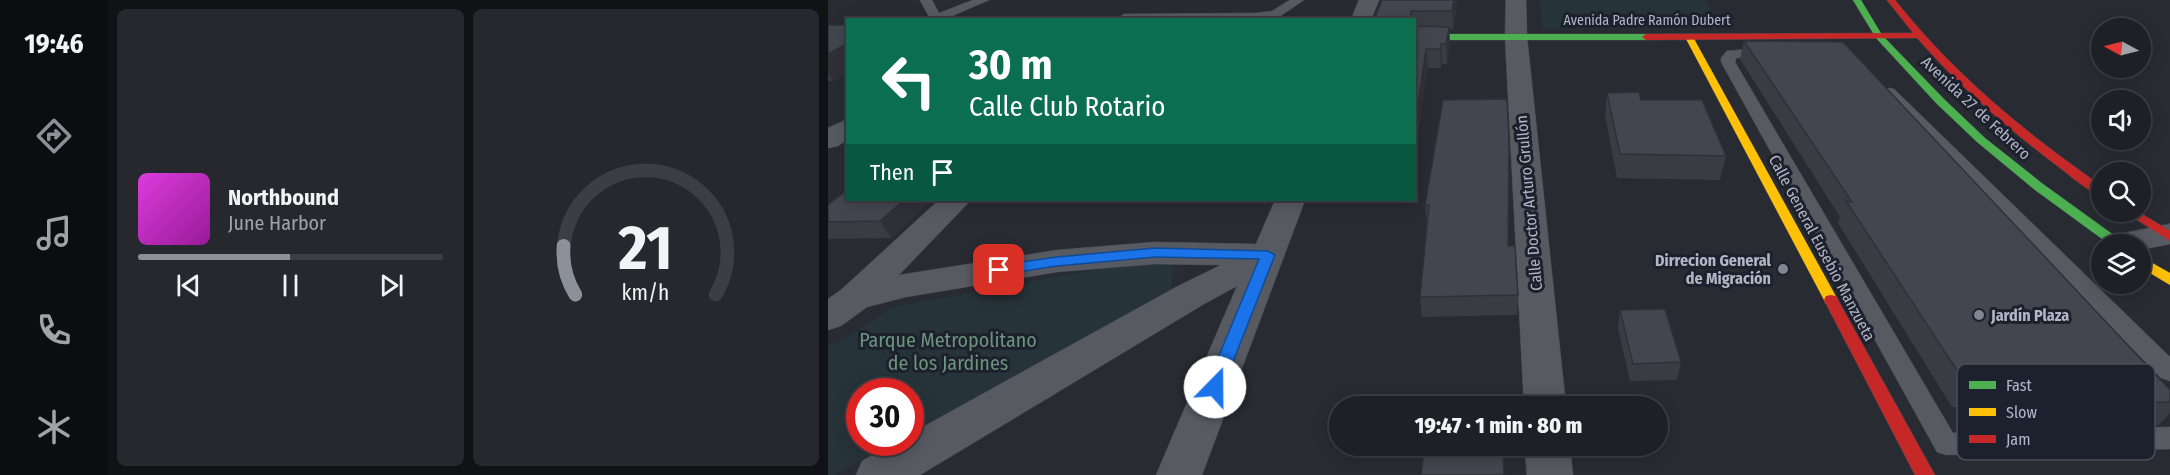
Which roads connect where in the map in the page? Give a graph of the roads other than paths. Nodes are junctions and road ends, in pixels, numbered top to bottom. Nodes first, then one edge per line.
1 (926, 0) edge
2 (983, 0) edge
3 (1298, 0) edge
4 (1369, 0) edge
5 (1516, 0) edge
6 (1857, 0) edge
7 (1891, 0) edge
8 (933, 18) edge
9 (1124, 18) dead end
10 (1362, 18) edge
11 (1879, 36) junction
12 (1916, 36) junction
13 (1416, 37) edge
14 (1516, 37) junction
15 (1689, 37) junction
16 (1853, 57) edge
17 (1876, 79) edge
18 (846, 128) edge
19 (828, 141) edge
20 (2091, 184) edge
21 (955, 201) edge
22 (1290, 201) edge
23 (2147, 222) edge
24 (2103, 234) edge
25 (2168, 235) edge
26 (2151, 238) edge
27 (1268, 255) junction
28 (2151, 267) edge
29 (2170, 280) edge
30 (841, 308) edge
31 (2170, 372) edge
32 (1544, 396) edge
33 (2155, 438) edge
34 (2170, 438) edge
35 (1957, 444) edge
36 (1549, 456) edge
37 (879, 475) edge
38 (1179, 475) edge
39 (1550, 475) edge
40 (1925, 475) edge

1 - 8 lane
2 - 8 lane
3 - 9 lane
4 - 10 street
5 - 14 street, Calle Doctor Arturo Grullón
6 - 11 street, Avenida 27 de Febrero
7 - 12 street, Avenida 27 de Febrero
11 - 12 street, Avenida Padre Ramón Dubert
11 - 15 street, Avenida Padre Ramón Dubert
11 - 24 street, Avenida 27 de Febrero
12 - 20 street, Avenida 27 de Febrero
13 - 14 street, Avenida Padre Ramón Dubert
14 - 15 street, Avenida Padre Ramón Dubert
14 - 32 street, Calle Doctor Arturo Grullón
15 - 40 street, Calle General Eusebio Manzueta
16 - 35 lane
17 - 31 lane
18 - 19 street
21 - 30 street
22 - 27 street
23 - 25 street
25 - 26 street
27 - 30 street
27 - 37 street
27 - 38 street
28 - 29 street
33 - 34 lane
36 - 39 street

